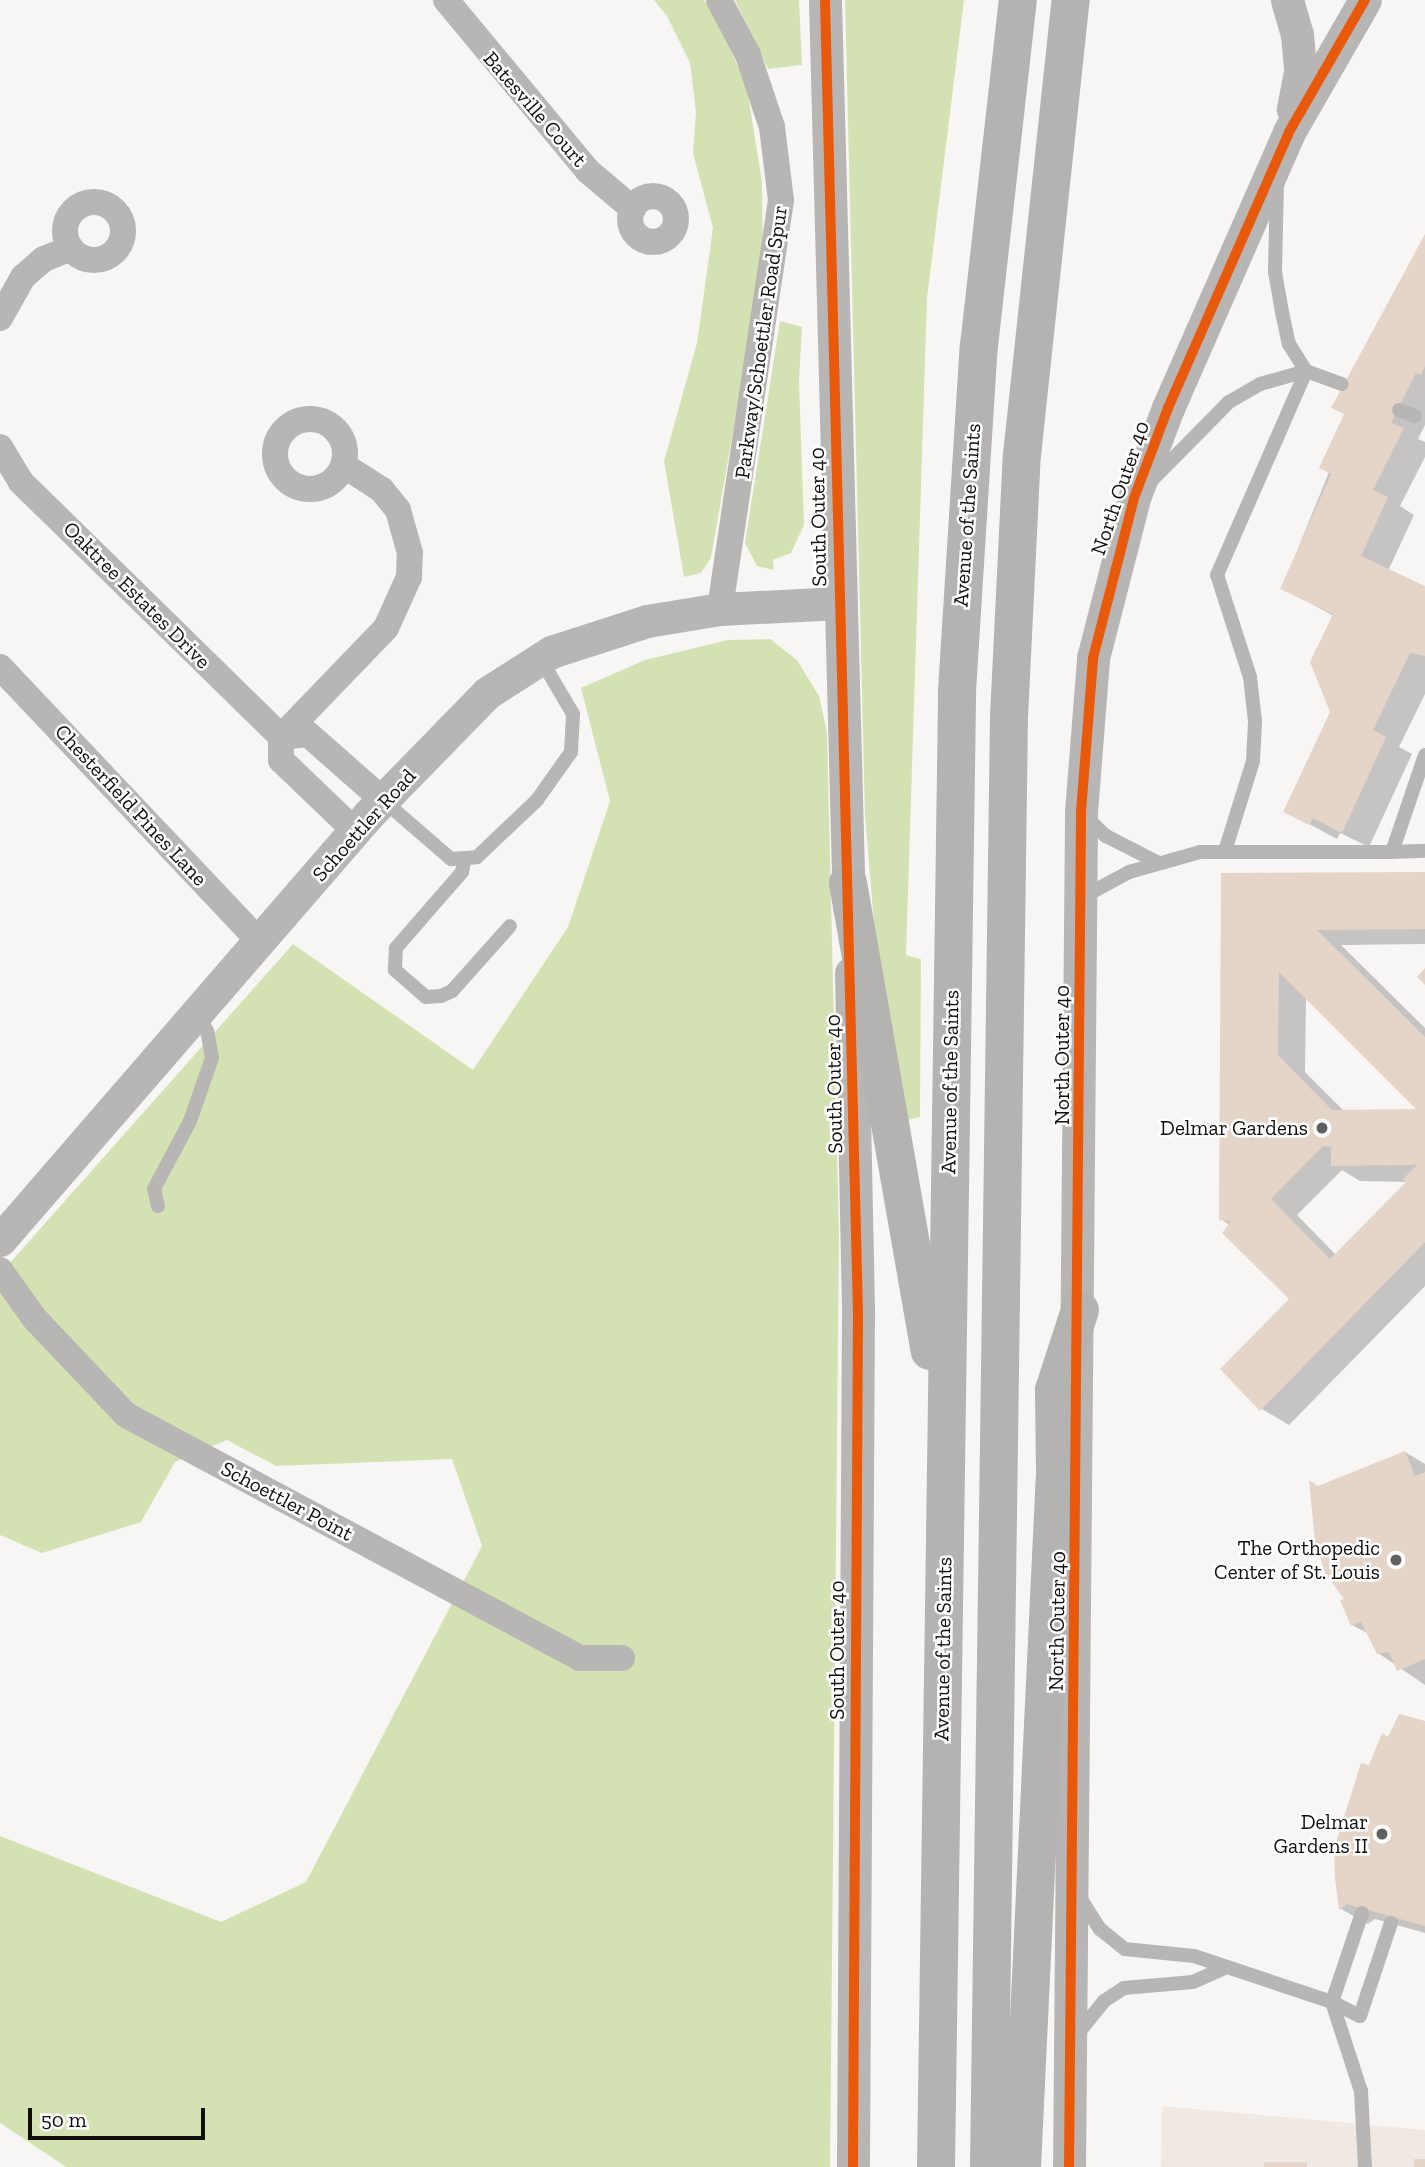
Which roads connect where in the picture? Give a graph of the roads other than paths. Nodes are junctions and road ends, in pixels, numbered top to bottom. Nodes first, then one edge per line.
1 (446, 0) edge
2 (719, 0) edge
3 (825, 0) edge
4 (1018, 0) edge
5 (1071, 0) edge
6 (1287, 0) edge
7 (1365, 0) edge
8 (1289, 132) junction
9 (1276, 166) junction
10 (633, 209) dead end
11 (71, 247) dead end
12 (0, 318) edge
13 (1306, 371) junction
14 (1342, 384) dead end
15 (1399, 410) dead end
16 (1415, 416) dead end
17 (0, 447) edge
18 (343, 466) dead end
19 (1134, 498) junction
20 (840, 603) junction
21 (720, 609) junction
22 (540, 658) junction
23 (0, 667) edge
24 (281, 737) junction
25 (1425, 755) edge
26 (384, 801) junction
27 (1081, 812) junction
28 (355, 831) junction
29 (1225, 851) junction
30 (1425, 851) edge
31 (1392, 852) junction
32 (464, 861) junction
33 (1157, 862) junction
34 (848, 883) junction
35 (1080, 899) junction
36 (510, 926) dead end
37 (261, 943) junction
38 (198, 1015) junction
39 (158, 1206) dead end
40 (0, 1240) edge
41 (0, 1270) edge
42 (1080, 1310) junction
43 (945, 1429) junction
44 (622, 1658) dead end
45 (1073, 1888) junction
46 (1362, 1913) dead end
47 (1391, 1923) dead end
48 (1222, 1969) junction
49 (1332, 2002) junction
50 (1071, 2043) junction
51 (853, 2167) edge
52 (936, 2167) edge
53 (989, 2167) edge
54 (1022, 2167) edge
55 (1069, 2167) edge
56 (1365, 2167) edge

1 - 10 street, Batesville Court
2 - 21 street, Parkway/Schoettler Road Spur
3 - 20 street, South Outer 40
4 - 43 highway, Avenue of the Saints
5 - 53 highway
6 - 8 street
7 - 8 street, North Outer 40
8 - 9 street, North Outer 40
9 - 13 lane
9 - 19 street, North Outer 40
11 - 12 street
13 - 14 lane
13 - 19 lane
13 - 29 lane
15 - 16 lane
17 - 24 street, Oaktree Estates Drive
18 - 24 street
19 - 27 street, North Outer 40
20 - 21 street, Schoettler Road
20 - 34 street, South Outer 40
21 - 22 street, Schoettler Road
22 - 26 street, Schoettler Road
22 - 32 lane
23 - 37 street, Chesterfield Pines Lane
24 - 26 street
24 - 28 street
25 - 31 lane
26 - 28 street, Schoettler Road
26 - 32 lane
27 - 33 lane
27 - 35 street, North Outer 40
28 - 37 street, Schoettler Road
29 - 31 lane
29 - 33 lane
30 - 31 lane
32 - 36 lane
33 - 35 lane
34 - 43 highway
34 - 51 street, South Outer 40
35 - 42 street, North Outer 40
37 - 38 street, Schoettler Road
38 - 39 lane
38 - 40 street, Schoettler Road
41 - 44 street, Schoettler Point
42 - 45 street, North Outer 40
42 - 54 highway
43 - 52 highway, Avenue of the Saints
45 - 48 lane
45 - 50 street, North Outer 40
46 - 49 lane
47 - 49 lane
48 - 49 lane
48 - 50 lane
49 - 56 lane
50 - 55 street, North Outer 40

